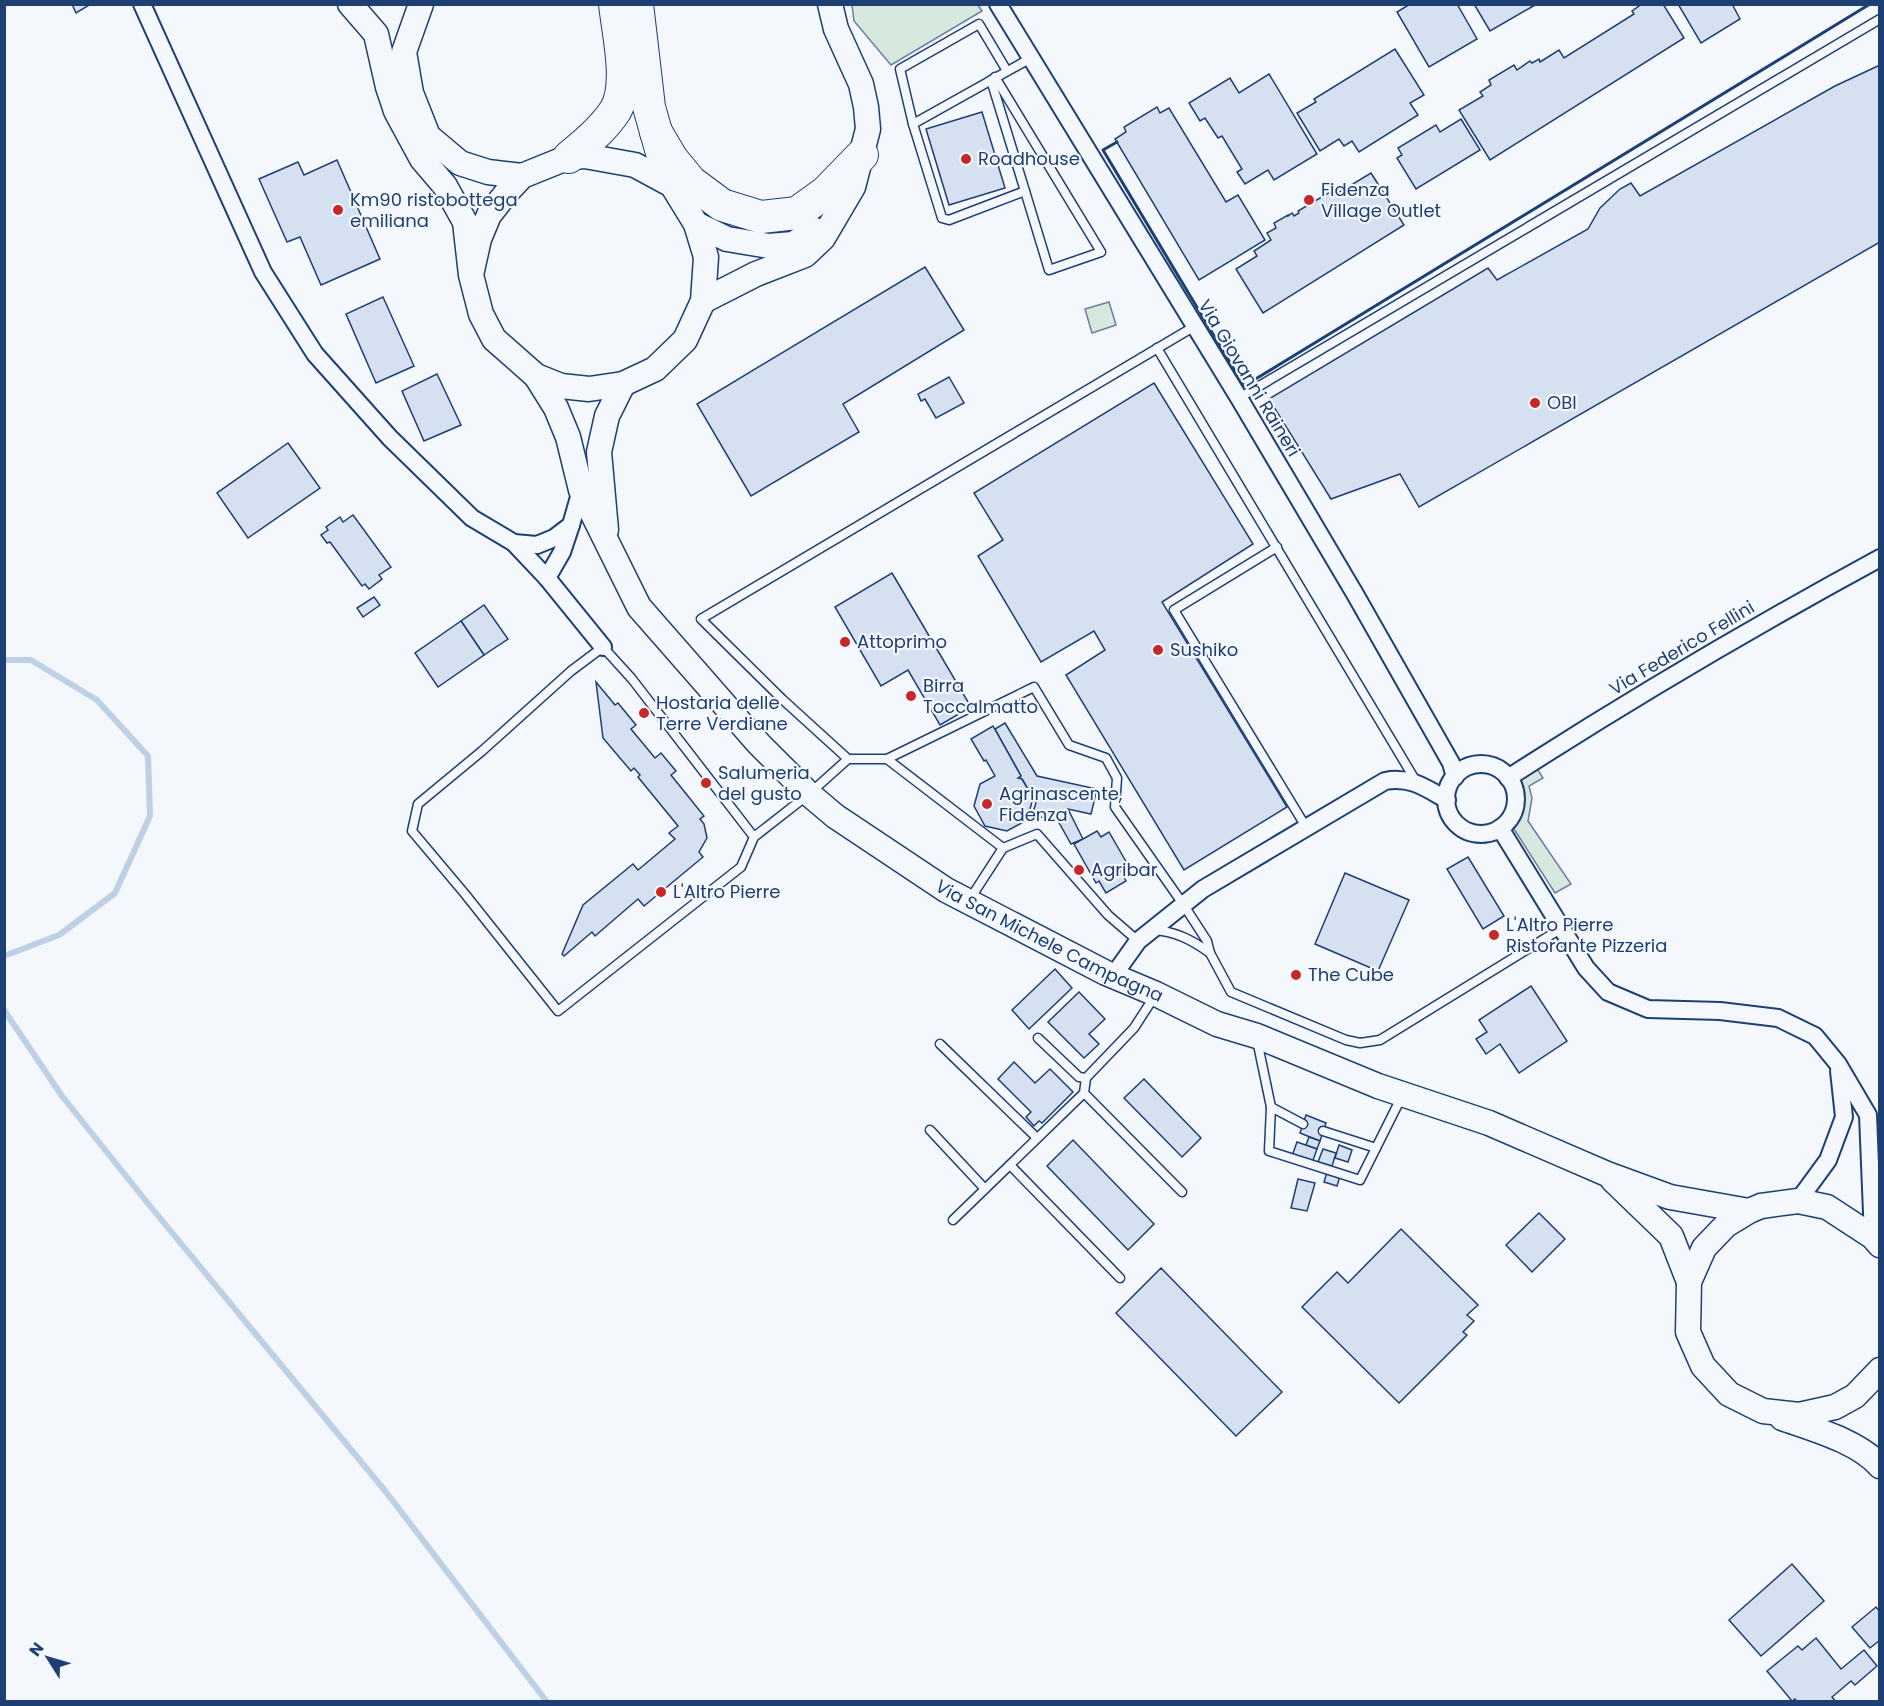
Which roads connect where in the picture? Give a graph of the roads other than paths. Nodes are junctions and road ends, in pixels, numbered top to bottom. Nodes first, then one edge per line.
1 (350, 4) edge
2 (421, 4) edge
3 (615, 4) edge
4 (637, 4) edge
5 (830, 4) edge
6 (998, 4) edge
7 (148, 6) edge
8 (1880, 19) edge
9 (1031, 57) junction
10 (1007, 71) junction
11 (993, 79) junction
12 (913, 124) junction
13 (656, 132) junction
14 (862, 154) junction
15 (569, 157) junction
16 (522, 176) junction
17 (672, 185) junction
18 (1025, 191) junction
19 (833, 223) junction
20 (696, 224) junction
21 (471, 275) junction
22 (703, 301) junction
23 (1195, 326) junction
24 (1157, 348) junction
25 (536, 376) junction
26 (623, 384) junction
27 (1239, 398) junction
28 (581, 490) junction
29 (571, 525) junction
30 (514, 543) junction
31 (607, 544) junction
32 (1277, 547) junction
33 (1880, 558) edge
34 (547, 578) junction
35 (603, 647) junction
36 (848, 759) junction
37 (887, 759) junction
38 (1455, 777) junction
39 (1508, 778) junction
40 (1417, 783) junction
41 (809, 794) junction
42 (1447, 800) junction
43 (1306, 826) junction
44 (1500, 828) junction
45 (754, 837) junction
46 (1003, 848) junction
47 (968, 902) junction
48 (1183, 904) junction
49 (1562, 928) junction
50 (1152, 930) junction
51 (1138, 941) junction
52 (1210, 952) junction
53 (1113, 976) junction
54 (1156, 994) junction
55 (1257, 1036) junction
56 (1038, 1038) dead end
57 (940, 1044) dead end
58 (1838, 1064) junction
59 (1086, 1078) junction
60 (1084, 1093) junction
61 (1403, 1094) junction
62 (1271, 1107) junction
63 (1303, 1124) dead end
64 (930, 1130) dead end
65 (1323, 1131) dead end
66 (1037, 1138) junction
67 (1376, 1148) junction
68 (1010, 1165) junction
69 (1607, 1174) junction
70 (985, 1189) junction
71 (1182, 1192) dead end
72 (1798, 1201) junction
73 (1749, 1211) junction
74 (953, 1220) dead end
75 (1876, 1241) edge
76 (1120, 1278) dead end
77 (1689, 1282) junction
78 (1879, 1375) edge
79 (1763, 1411) junction
80 (1880, 1466) edge

1 - 21 main road, Via San Michele Campagna
2 - 16 main road, Via San Michele Campagna
3 - 15 highway
4 - 13 highway
5 - 14 main road
6 - 9 street, Via Giovanni Raineri
7 - 30 street
8 - 27 lane
9 - 10 lane
9 - 23 street, Via Giovanni Raineri
10 - 11 lane
10 - 12 lane
11 - 12 lane
11 - 18 lane
11 - 18 lane
12 - 18 lane
13 - 14 highway
13 - 17 highway
14 - 19 main road
15 - 16 main road, Via San Michele Campagna
15 - 17 main road, Via San Michele Campagna
16 - 21 main road, Via San Michele Campagna
17 - 20 main road, Via San Michele Campagna
19 - 20 main road
19 - 22 main road
20 - 22 main road, Via San Michele Campagna
21 - 25 main road, Via San Michele Campagna
22 - 26 main road, Via San Michele Campagna
23 - 24 lane
23 - 27 street, Via Giovanni Raineri
24 - 32 lane
24 - 36 lane
25 - 26 main road, Via San Michele Campagna
25 - 28 main road, Via San Michele Campagna
26 - 31 main road, Via San Michele Campagna
27 - 38 street, Via Giovanni Raineri
28 - 29 street
28 - 31 main road, Via San Michele Campagna
29 - 30 street
29 - 34 street
30 - 34 street
31 - 41 main road, Via San Michele Campagna
32 - 40 lane
32 - 43 lane
33 - 39 street, Via Federico Fellini
34 - 35 street
35 - 45 lane
35 - 45 lane
36 - 37 lane
36 - 41 lane
37 - 46 lane
37 - 48 lane
38 - 39 street
38 - 42 street
39 - 44 street
40 - 42 street
40 - 43 street
41 - 45 lane
41 - 47 main road, Via San Michele Campagna
42 - 44 street
43 - 48 street
44 - 49 street
46 - 47 lane
46 - 51 lane
47 - 53 main road, Via San Michele Campagna
48 - 50 street
48 - 52 lane
49 - 52 lane
49 - 58 street
50 - 51 street
50 - 52 lane
51 - 53 street
53 - 54 main road, Via San Michele Campagna
54 - 55 main road, Via San Michele Campagna
54 - 59 lane
55 - 61 main road, Via San Michele Campagna
55 - 62 lane
56 - 59 lane
57 - 66 lane
58 - 72 street
58 - 75 street
59 - 60 lane
60 - 66 lane
60 - 71 lane
61 - 67 lane
61 - 69 main road, Via San Michele Campagna
62 - 63 lane
62 - 67 lane
64 - 70 lane
65 - 67 lane
66 - 68 lane
68 - 70 lane
68 - 76 lane
69 - 73 main road, Via San Michele Campagna
69 - 77 main road, Via San Michele Campagna
70 - 74 lane
72 - 73 main road, Via San Michele Campagna
72 - 75 main road, Via San Michele Campagna
73 - 77 main road, Via San Michele Campagna
77 - 79 main road, Via San Michele Campagna
78 - 79 main road, Via San Michele Campagna
79 - 80 main road, Via San Michele Campagna

